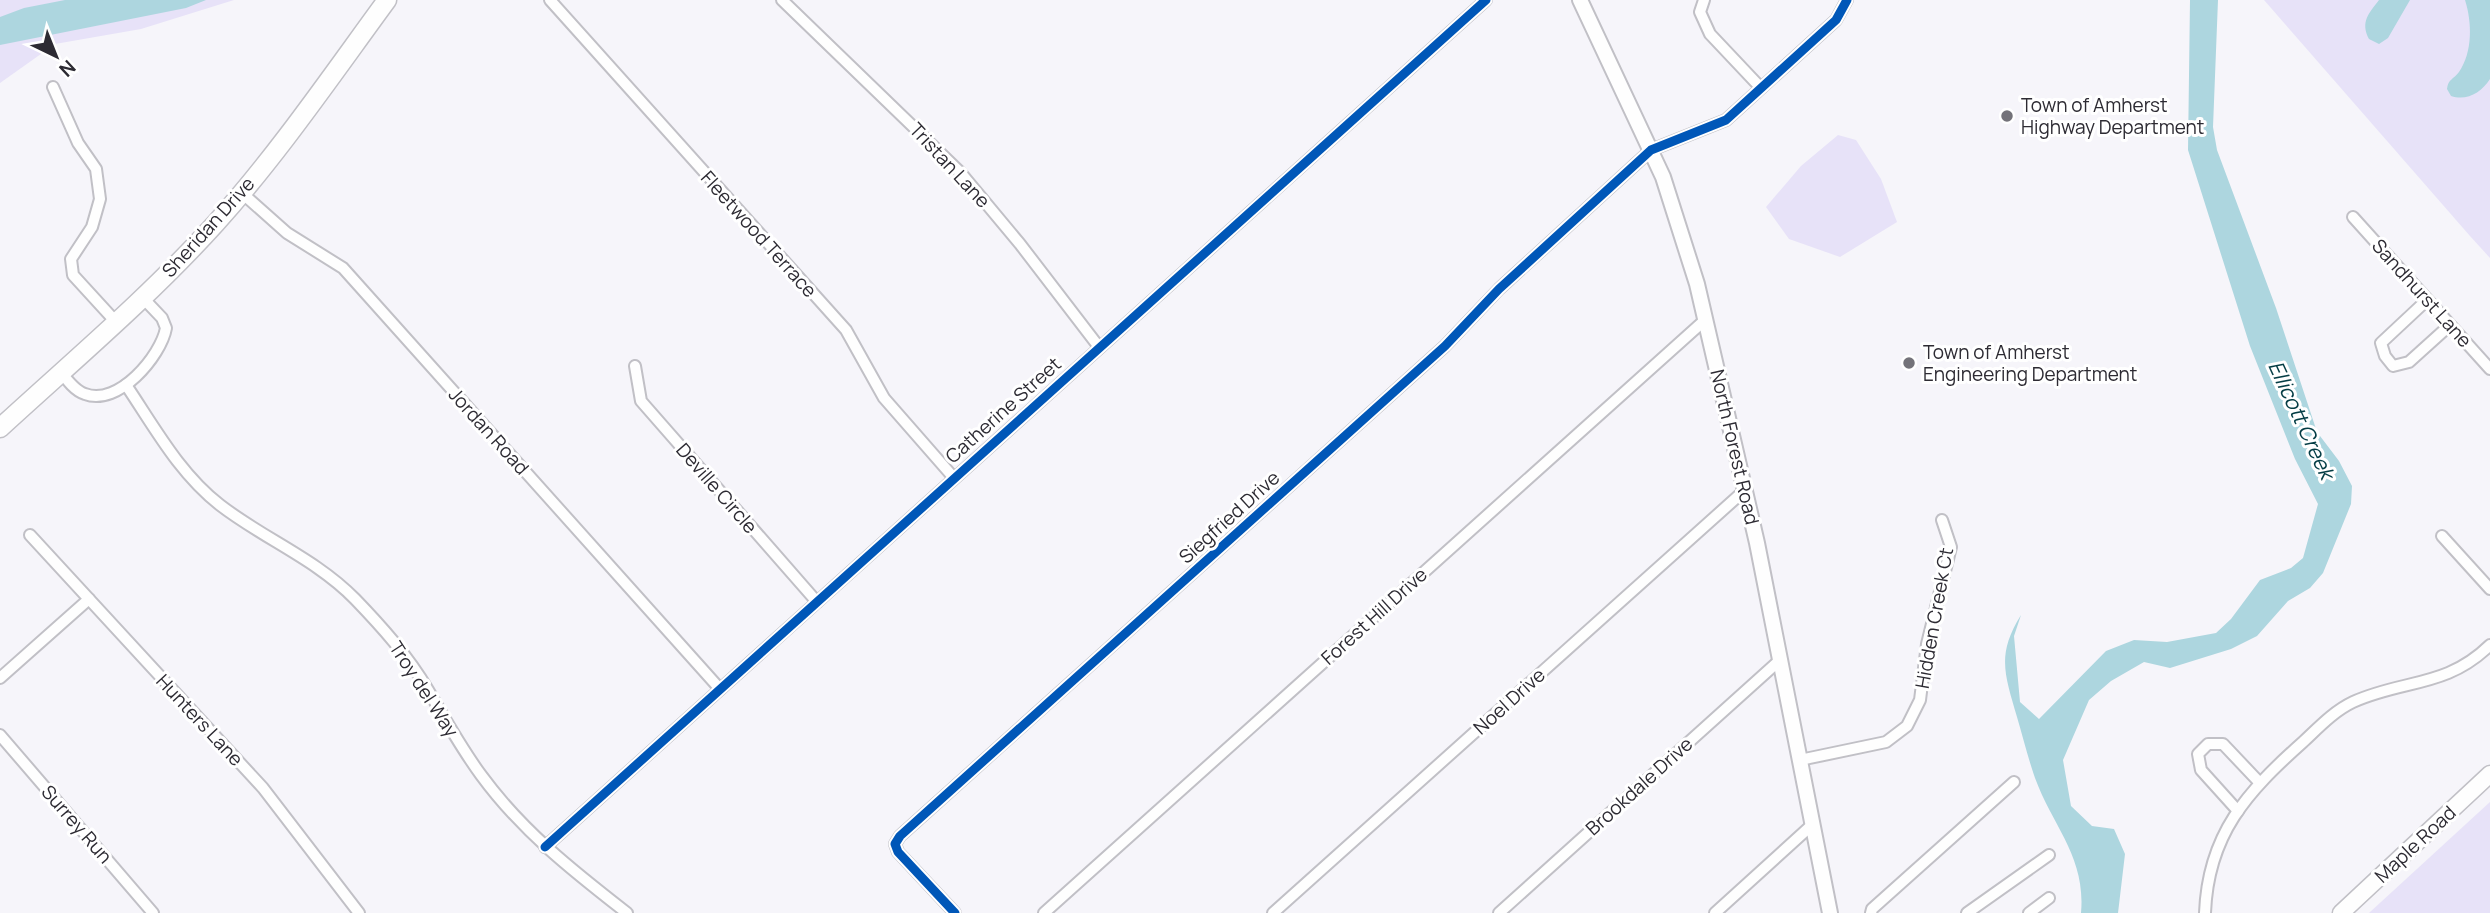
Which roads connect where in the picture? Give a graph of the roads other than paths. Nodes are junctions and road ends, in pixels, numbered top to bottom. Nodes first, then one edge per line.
1 (387, 0) edge
2 (550, 0) edge
3 (782, 0) edge
4 (1486, 0) edge
5 (1580, 0) edge
6 (1704, 0) edge
7 (1847, 0) edge
8 (53, 87) dead end
9 (1761, 88) junction
10 (1651, 150) junction
11 (242, 193) junction
12 (2353, 217) dead end
13 (143, 298) junction
14 (2427, 300) junction
15 (1705, 320) junction
16 (116, 322) junction
17 (2450, 325) junction
18 (1099, 347) junction
19 (635, 366) dead end
20 (2490, 369) edge
21 (61, 372) junction
22 (126, 385) junction
23 (0, 428) edge
24 (954, 478) junction
25 (1745, 490) junction
26 (1942, 520) dead end
27 (30, 535) dead end
28 (2442, 536) dead end
29 (2490, 589) edge
30 (89, 599) junction
31 (817, 602) junction
32 (2490, 645) edge
33 (1780, 660) junction
34 (0, 678) edge
35 (720, 689) junction
36 (0, 735) edge
37 (1800, 760) junction
38 (2490, 774) edge
39 (2014, 782) dead end
40 (2259, 782) junction
41 (2238, 811) junction
42 (1813, 824) junction
43 (545, 847) junction
44 (2049, 855) dead end
45 (2049, 898) dead end
46 (153, 913) edge
47 (359, 913) edge
48 (627, 913) edge
49 (955, 913) edge
50 (1044, 913) edge
51 (1273, 913) edge
52 (1499, 913) edge
53 (1715, 913) edge
54 (1830, 913) edge
55 (1871, 913) edge
56 (1968, 913) edge
57 (2029, 913) edge
58 (2205, 913) edge
59 (2341, 913) edge

1 - 11 main road, Sheridan Drive
2 - 24 street, Fleetwood Terrace
3 - 18 street, Tristan Lane
4 - 18 street, Catherine Street
5 - 10 street, North Forest Road
6 - 9 street
7 - 9 street
8 - 16 street
9 - 10 street
10 - 15 street, North Forest Road
10 - 49 street, Siegfried Drive
11 - 13 main road, Sheridan Drive
11 - 35 street, Jordan Road
12 - 14 street, Sandhurst Lane
13 - 16 main road, Sheridan Drive
13 - 22 street
14 - 17 street, Sandhurst Lane
14 - 17 street
15 - 25 street, North Forest Road
15 - 50 street, Forest Hill Drive
16 - 21 main road, Sheridan Drive
17 - 20 street, Sandhurst Lane
18 - 24 street, Catherine Street
19 - 31 street, Deville Circle
21 - 22 street
21 - 23 main road, Sheridan Drive
22 - 43 street, Troy del Way
24 - 31 street, Catherine Street
25 - 33 street, North Forest Road
25 - 51 street, Noel Drive
26 - 37 street, Hidden Creek Ct
27 - 30 street, Hunters Lane
28 - 29 street
30 - 34 street
30 - 47 street, Hunters Lane
31 - 35 street, Catherine Street
32 - 40 street
33 - 37 street, North Forest Road
33 - 52 street, Brookdale Drive
35 - 43 street, Catherine Street
36 - 46 street, Surrey Run
37 - 42 street, North Forest Road
38 - 59 main road, Maple Road
39 - 55 street
40 - 41 street
40 - 41 street
41 - 58 street
42 - 53 street
42 - 54 street, North Forest Road
43 - 48 street, Troy del Way
44 - 56 street
45 - 57 street

